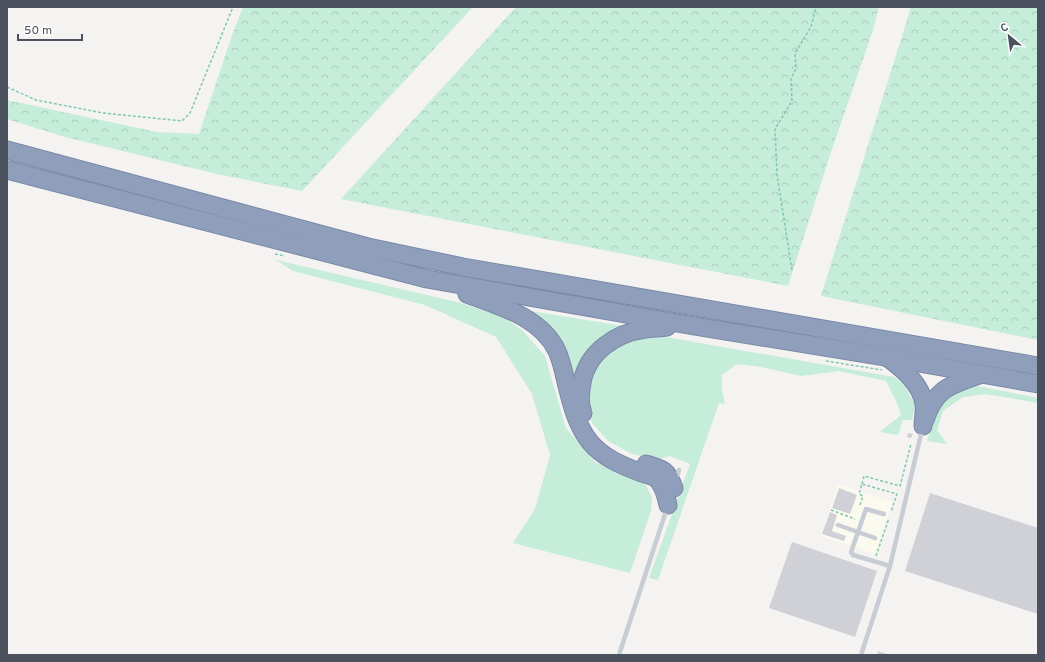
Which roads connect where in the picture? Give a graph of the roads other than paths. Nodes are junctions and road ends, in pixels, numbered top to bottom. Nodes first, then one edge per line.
1 (7, 150) edge
2 (7, 170) edge
3 (428, 279) junction
4 (694, 326) junction
5 (886, 364) junction
6 (1038, 366) edge
7 (982, 374) junction
8 (1038, 384) edge
9 (922, 434) junction
10 (679, 470) dead end
11 (674, 488) junction
12 (668, 505) junction
13 (884, 514) dead end
14 (838, 525) dead end
15 (857, 532) junction
16 (875, 538) dead end
17 (890, 566) junction
18 (619, 655) edge
19 (861, 655) edge

1 - 6 highway
2 - 3 highway
3 - 4 highway
3 - 12 highway
4 - 5 highway
4 - 11 highway
5 - 7 highway
5 - 9 highway
7 - 8 highway
7 - 9 highway
9 - 17 lane
10 - 11 lane
11 - 12 lane
12 - 18 lane
13 - 15 lane
14 - 15 lane
15 - 16 lane
15 - 17 lane
17 - 19 lane

